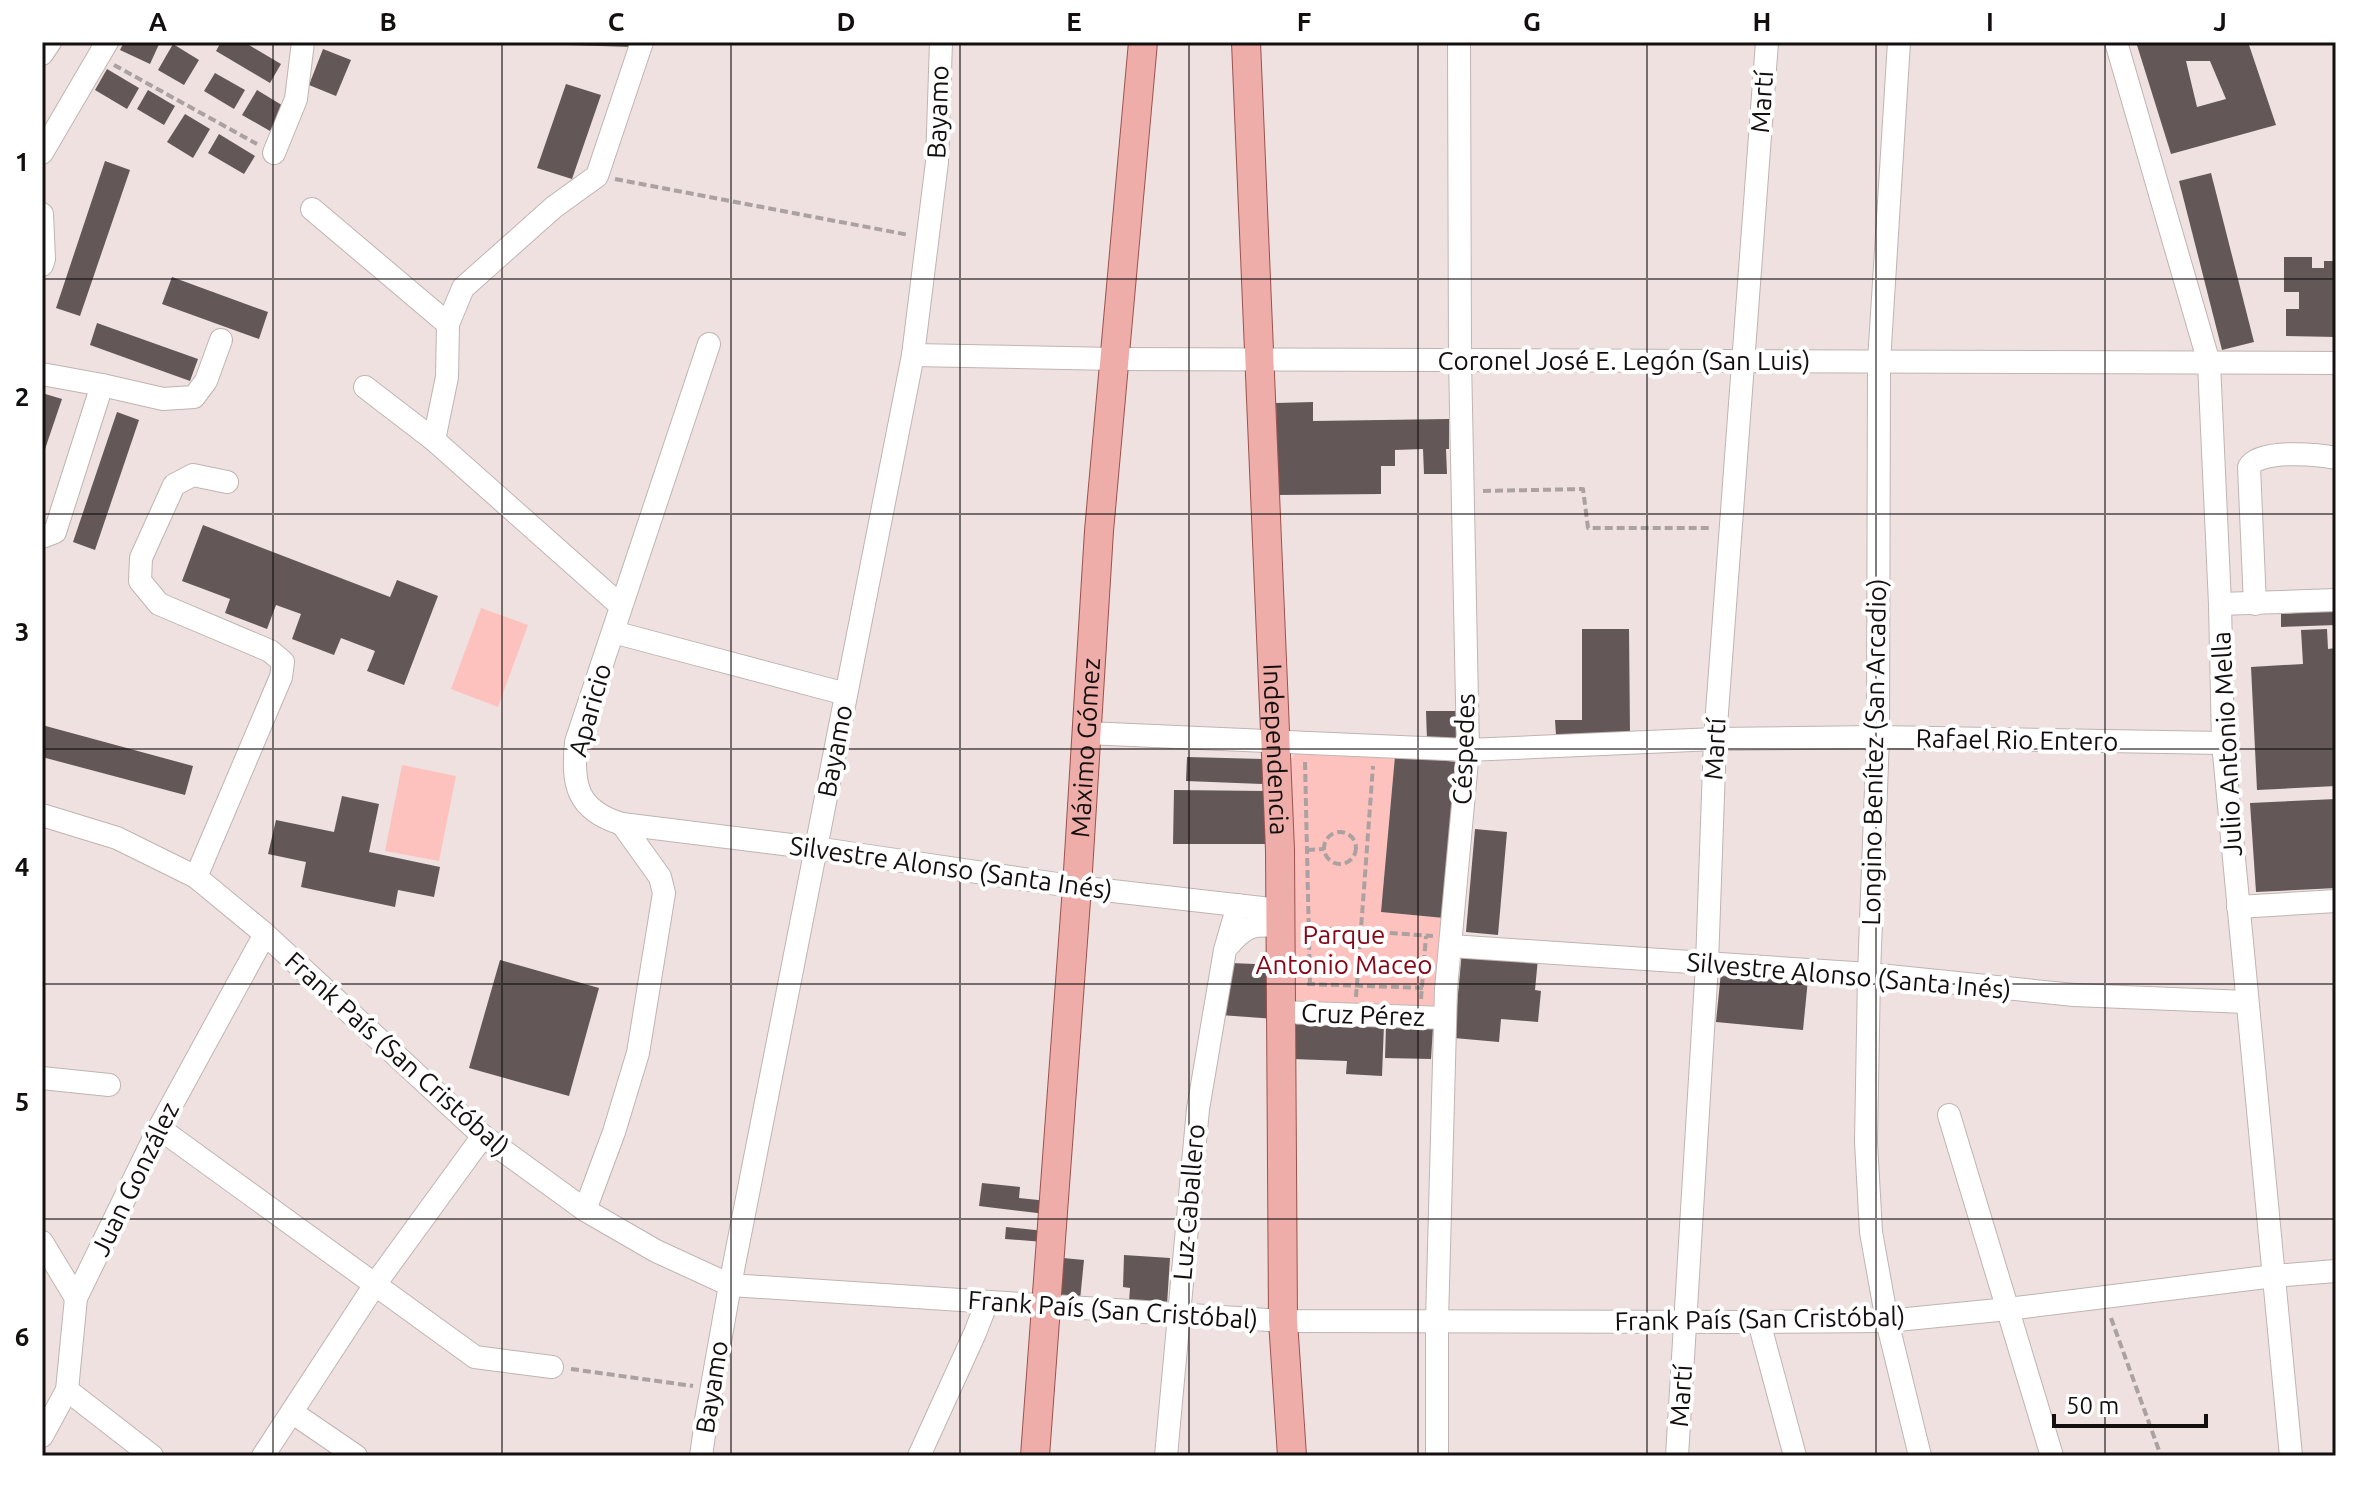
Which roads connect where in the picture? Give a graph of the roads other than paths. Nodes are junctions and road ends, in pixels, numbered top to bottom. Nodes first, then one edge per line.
1 (50, 42) edge
2 (303, 42) edge
3 (642, 42) edge
4 (941, 42) edge
5 (1143, 42) edge
6 (1246, 42) edge
7 (1459, 42) edge
8 (1767, 42) edge
9 (1899, 42) edge
10 (2116, 42) edge
11 (103, 49) edge
12 (42, 54) edge
13 (42, 153) edge
14 (274, 153) road end
15 (312, 209) dead end
16 (42, 214) edge
17 (42, 265) edge
18 (448, 324) junction
19 (221, 340) dead end
20 (709, 344) dead end
21 (913, 355) junction
22 (1114, 359) junction
23 (1260, 360) junction
24 (1460, 360) junction
25 (1742, 361) junction
26 (1879, 362) junction
27 (2209, 363) junction
28 (2336, 363) edge
29 (42, 374) edge
30 (102, 385) junction
31 (365, 387) dead end
32 (434, 440) junction
33 (2336, 458) edge
34 (227, 482) dead end
35 (42, 537) edge
36 (2336, 600) edge
37 (2220, 604) junction
38 (2255, 604) junction
39 (621, 606) junction
40 (613, 632) junction
41 (846, 694) junction
42 (1087, 733) junction
43 (1878, 737) junction
44 (1715, 739) junction
45 (1277, 743) junction
46 (2223, 743) junction
47 (1468, 750) junction
48 (42, 815) edge
49 (622, 824) junction
50 (815, 848) junction
51 (196, 877) junction
52 (1077, 887) junction
53 (2336, 901) edge
54 (1238, 905) junction
55 (2238, 907) junction
56 (1280, 918) junction
57 (265, 934) junction
58 (1451, 942) junction
59 (1225, 950) junction
60 (1707, 964) junction
61 (1869, 974) junction
62 (2247, 1002) junction
63 (1281, 1012) junction
64 (1445, 1018) junction
65 (42, 1078) edge
66 (109, 1085) dead end
67 (1949, 1115) dead end
68 (159, 1128) junction
69 (483, 1136) junction
70 (585, 1210) junction
71 (42, 1242) edge
72 (2336, 1271) edge
73 (2274, 1276) junction
74 (376, 1283) junction
75 (730, 1285) junction
76 (76, 1298) junction
77 (987, 1302) junction
78 (1048, 1306) junction
79 (2008, 1309) junction
80 (1178, 1314) junction
81 (1283, 1321) junction
82 (1437, 1321) junction
83 (1686, 1321) junction
84 (1887, 1321) junction
85 (1759, 1322) junction
86 (552, 1367) road end
87 (67, 1390) junction
88 (293, 1413) junction
89 (42, 1436) edge
90 (152, 1456) edge
91 (263, 1456) edge
92 (356, 1456) edge
93 (701, 1456) edge
94 (919, 1456) edge
95 (1035, 1456) edge
96 (1166, 1456) edge
97 (1292, 1456) edge
98 (1437, 1456) edge
99 (1677, 1456) edge
100 (1795, 1456) edge
101 (1920, 1456) edge
102 (2052, 1456) edge
103 (2291, 1456) edge

1 - 12 street
2 - 14 street
3 - 18 street
4 - 21 street, Bayamo
5 - 22 main road, Máximo Gómez
6 - 23 main road, Independencia
7 - 24 street, Céspedes
8 - 25 street, Martí
9 - 26 street, Longino Benítez (San Arcadio)
10 - 27 street, Julio Antonio Mella
11 - 13 street
15 - 18 street
16 - 17 street
18 - 32 street
19 - 30 street
20 - 39 street, Aparicio
21 - 22 street, Coronel José E. Legón (San Luis)
21 - 41 street, Bayamo
22 - 23 street, Coronel José E. Legón (San Luis)
22 - 42 main road, Máximo Gómez
23 - 24 street, Coronel José E. Legón (San Luis)
23 - 45 main road, Independencia
24 - 25 street, Coronel José E. Legón (San Luis)
24 - 47 street, Céspedes
25 - 26 street, Coronel José E. Legón (San Luis)
25 - 44 street, Martí
26 - 27 street, Coronel José E. Legón (San Luis)
26 - 43 street, Longino Benítez (San Arcadio)
27 - 28 street, Coronel José E. Legón (San Luis)
27 - 37 street, Julio Antonio Mella
29 - 30 street
30 - 35 street
31 - 32 street
32 - 39 street
33 - 38 street
34 - 51 street
36 - 38 street
37 - 38 street
37 - 46 street, Julio Antonio Mella
39 - 40 street, Aparicio
40 - 41 street
40 - 49 street, Aparicio
41 - 50 street, Bayamo
42 - 45 street, Rafael Rio Entero
42 - 52 main road, Máximo Gómez
43 - 44 street, Rafael Rio Entero
43 - 46 street, Rafael Rio Entero
43 - 61 street, Longino Benítez (San Arcadio)
44 - 47 street, Rafael Rio Entero
44 - 60 street, Martí
45 - 47 street, Rafael Rio Entero
45 - 56 main road, Independencia
46 - 55 street, Julio Antonio Mella
47 - 58 street, Céspedes
48 - 51 street, Frank País (San Cristóbal)
49 - 50 street, Silvestre Alonso (Santa Inés)
49 - 70 street, Aparicio
50 - 52 street, Silvestre Alonso (Santa Inés)
50 - 75 street, Bayamo
51 - 57 street, Frank País (San Cristóbal)
52 - 54 street, Silvestre Alonso (Santa Inés)
52 - 78 main road, Máximo Gómez
53 - 55 street
54 - 56 street, Silvestre Alonso (Santa Inés)
54 - 59 street, Luz Caballero
55 - 62 street, Julio Antonio Mella
56 - 59 street
56 - 63 main road, Independencia
57 - 68 street, Juan González
57 - 69 street, Frank País (San Cristóbal)
58 - 60 street, Silvestre Alonso (Santa Inés)
58 - 64 street, Céspedes
59 - 80 street, Luz Caballero
60 - 61 street, Silvestre Alonso (Santa Inés)
60 - 83 street, Martí
61 - 62 street, Silvestre Alonso (Santa Inés)
61 - 84 street, Longino Benítez (San Arcadio)
62 - 73 street, Julio Antonio Mella
63 - 64 street, Cruz Pérez
63 - 81 main road, Independencia
64 - 82 street, Céspedes
65 - 66 street
67 - 79 street
68 - 74 street
68 - 76 street, Juan González
69 - 70 street, Frank País (San Cristóbal)
69 - 74 street
70 - 75 street, Frank País (San Cristóbal)
71 - 76 street
72 - 73 street, Frank País (San Cristóbal)
73 - 79 street, Frank País (San Cristóbal)
73 - 103 street, Julio Antonio Mella
74 - 86 street
74 - 88 street
75 - 77 street, Frank País (San Cristóbal)
75 - 93 street, Bayamo
76 - 87 street, Juan González
77 - 78 street, Frank País (San Cristóbal)
77 - 94 street
78 - 80 street, Frank País (San Cristóbal)
78 - 95 main road, Máximo Gómez
79 - 84 street, Frank País (San Cristóbal)
79 - 102 street
80 - 81 street, Frank País (San Cristóbal)
80 - 96 street, Luz Caballero
81 - 82 street, Frank País (San Cristóbal)
81 - 97 main road, Independencia
82 - 83 street, Frank País (San Cristóbal)
82 - 98 street, Céspedes
83 - 85 street, Frank País (San Cristóbal)
83 - 99 street, Martí
84 - 85 street, Frank País (San Cristóbal)
84 - 101 street, Longino Benítez (San Arcadio)
85 - 100 street
87 - 89 street, Juan González
87 - 90 street
88 - 91 street
88 - 92 street

